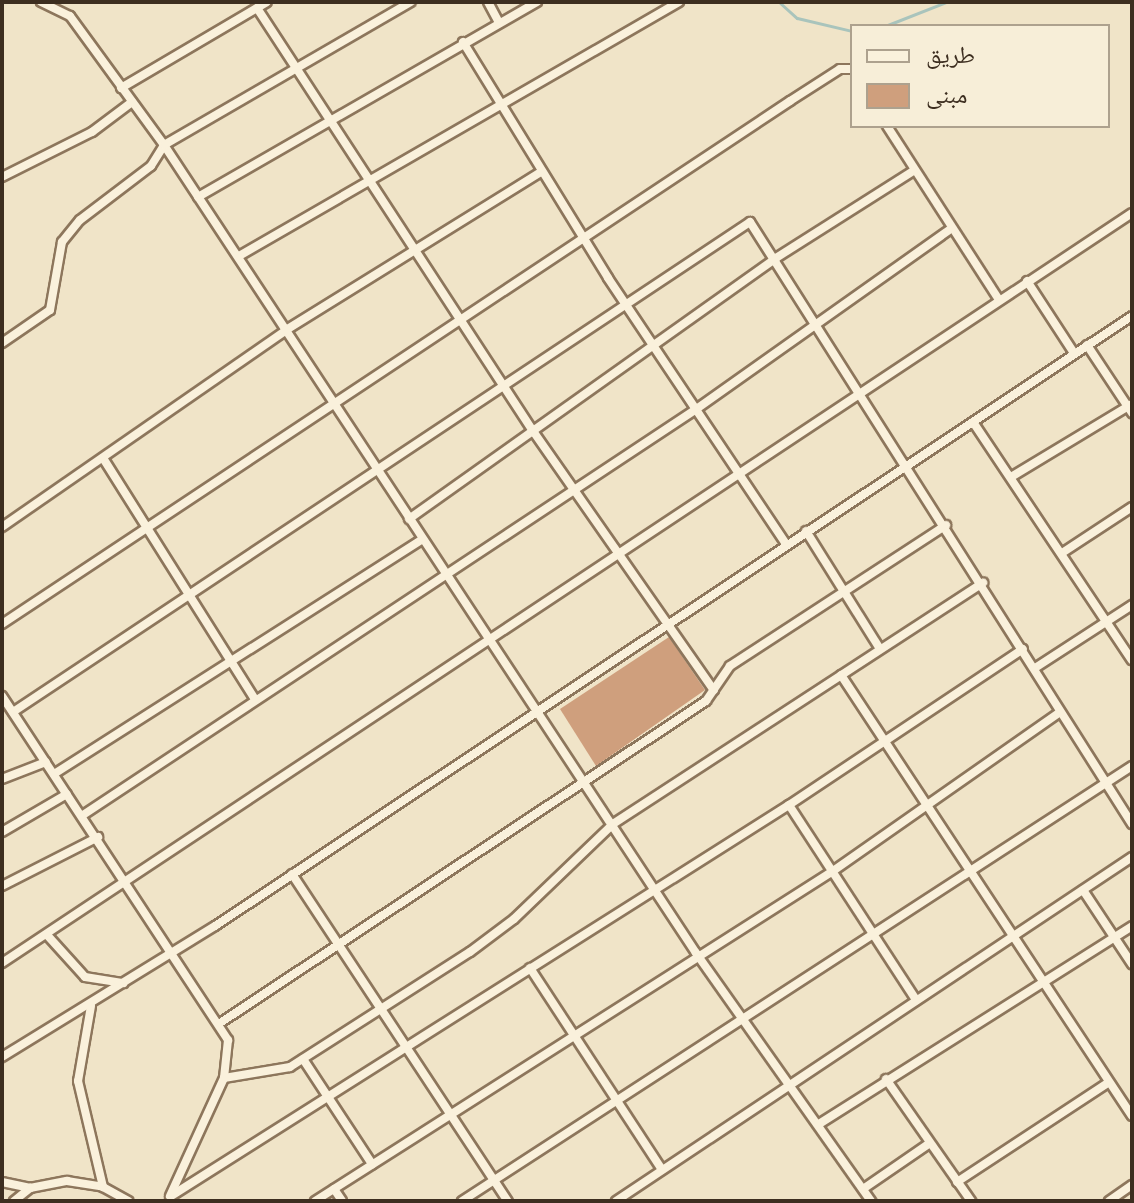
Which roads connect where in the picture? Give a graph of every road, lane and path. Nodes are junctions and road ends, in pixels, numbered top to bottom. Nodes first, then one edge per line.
1 (41, 2) edge
2 (267, 2) edge
3 (411, 2) edge
4 (488, 2) edge
5 (537, 2) edge
6 (679, 2) edge
7 (399, 5) edge
8 (257, 8) junction
9 (499, 23) junction
10 (463, 42) junction
11 (294, 67) junction
12 (850, 70) edge
13 (121, 88) junction
14 (132, 102) junction
15 (503, 108) junction
16 (326, 120) junction
17 (888, 128) edge
18 (164, 145) junction
19 (542, 171) junction
20 (913, 171) junction
21 (2, 177) edge
22 (368, 181) junction
23 (198, 197) junction
24 (1132, 213) edge
25 (949, 230) junction
26 (584, 239) junction
27 (416, 250) junction
28 (239, 256) junction
29 (776, 258) junction
30 (1027, 281) junction
31 (999, 300) junction
32 (627, 306) junction
33 (1132, 316) edge
34 (460, 317) junction
35 (818, 323) junction
36 (286, 330) junction
37 (2, 343) edge
38 (653, 344) junction
39 (1087, 345) junction
40 (1074, 353) junction
41 (505, 387) junction
42 (863, 394) junction
43 (332, 401) junction
44 (1131, 408) edge
45 (695, 410) junction
46 (973, 422) junction
47 (533, 431) junction
48 (103, 458) junction
49 (908, 465) junction
50 (377, 469) junction
51 (741, 476) junction
52 (1011, 477) junction
53 (572, 489) junction
54 (1132, 507) edge
55 (409, 519) junction
56 (145, 525) junction
57 (946, 525) junction
58 (2, 527) edge
59 (806, 531) junction
60 (423, 539) junction
61 (786, 544) junction
62 (1062, 553) junction
63 (618, 554) junction
64 (446, 573) junction
65 (983, 583) junction
66 (188, 593) junction
67 (844, 595) junction
68 (1132, 605) edge
69 (1107, 621) junction
70 (665, 623) junction
71 (2, 624) edge
72 (490, 639) junction
73 (880, 649) junction
74 (1023, 649) junction
75 (231, 660) junction
76 (1132, 660) edge
77 (1035, 668) junction
78 (841, 675) junction
79 (714, 690) junction
80 (2, 696) edge
81 (255, 699) junction
82 (537, 710) junction
83 (13, 712) junction
84 (1059, 713) junction
85 (885, 742) junction
86 (46, 762) junction
87 (1132, 766) edge
88 (54, 774) junction
89 (2, 779) edge
90 (587, 779) junction
91 (1106, 783) junction
92 (67, 794) junction
93 (789, 805) junction
94 (926, 808) junction
95 (83, 815) junction
96 (613, 824) junction
97 (1132, 824) edge
98 (2, 832) edge
99 (98, 837) junction
100 (1132, 857) edge
101 (833, 871) junction
102 (971, 872) junction
103 (292, 874) junction
104 (127, 879) junction
105 (2, 886) edge
106 (656, 889) junction
107 (1083, 890) junction
108 (1132, 926) edge
109 (872, 933) junction
110 (48, 936) junction
111 (1013, 936) junction
112 (1114, 937) junction
113 (339, 946) junction
114 (172, 953) junction
115 (696, 953) junction
116 (2, 963) edge
117 (1132, 964) edge
118 (530, 968) junction
119 (1043, 980) junction
120 (125, 983) junction
121 (916, 1000) junction
122 (91, 1006) junction
123 (381, 1009) junction
124 (742, 1018) junction
125 (220, 1023) junction
126 (571, 1033) junction
127 (408, 1047) junction
128 (2, 1057) edge
129 (303, 1059) junction
130 (224, 1078) junction
131 (886, 1079) junction
132 (1108, 1083) junction
133 (789, 1085) junction
134 (328, 1097) junction
135 (616, 1099) junction
136 (450, 1112) junction
137 (1132, 1116) edge
138 (819, 1124) junction
139 (930, 1143) junction
140 (372, 1164) junction
141 (662, 1170) junction
142 (494, 1180) junction
143 (2, 1182) edge
144 (957, 1182) junction
145 (1132, 1185) edge
146 (103, 1187) junction
147 (30, 1188) junction
148 (334, 1189) junction
149 (863, 1189) junction
150 (170, 1198) edge
151 (14, 1201) edge
152 (128, 1201) edge
153 (315, 1201) edge
154 (342, 1201) edge
155 (462, 1201) edge
156 (508, 1201) edge
157 (616, 1201) edge
158 (871, 1201) edge
159 (971, 1201) edge
160 (1109, 1201) edge

1 - 13 street
2 - 8 street
3 - 7 street
4 - 9 street
5 - 9 street
6 - 15 street
7 - 11 street
8 - 11 street
8 - 13 street
9 - 10 street
10 - 15 street
10 - 16 street
11 - 16 street
11 - 18 street
12 - 26 street
13 - 14 street
14 - 18 street
14 - 21 street
15 - 19 street
15 - 22 street
16 - 22 street
16 - 23 street
17 - 20 street
18 - 23 street
18 - 37 street
19 - 26 street
19 - 27 street
20 - 25 street
20 - 29 street
22 - 27 street
22 - 28 street
23 - 28 street
24 - 30 street
25 - 31 street
25 - 35 street
26 - 32 street
26 - 34 street
27 - 34 street
27 - 36 street
28 - 36 street
29 - 32 street
29 - 35 street
29 - 38 street
30 - 31 street
30 - 40 street
31 - 42 street
32 - 38 street
32 - 41 street
33 - 39 street
34 - 41 street
34 - 43 street
35 - 42 street
35 - 45 street
36 - 43 street
36 - 48 street
38 - 45 street
38 - 47 street
39 - 40 street
39 - 44 street
40 - 46 street
41 - 47 street
41 - 50 street
42 - 49 street
42 - 51 street
43 - 50 street
43 - 56 street
44 - 52 street
45 - 51 street
45 - 53 street
46 - 49 street
46 - 52 street
47 - 53 street
47 - 55 street
48 - 56 street
48 - 58 street
49 - 57 street
49 - 59 street
50 - 55 street
50 - 66 street
51 - 61 street
51 - 63 street
52 - 62 street
53 - 63 street
53 - 64 street
54 - 62 street
55 - 60 street
56 - 66 street
56 - 71 street
57 - 65 street
57 - 67 street
59 - 61 street
59 - 67 street
60 - 64 street
60 - 75 street
61 - 70 street
62 - 69 street
63 - 70 street
63 - 72 street
64 - 72 street
64 - 81 street
65 - 73 street
65 - 74 street
66 - 75 street
66 - 83 street
67 - 73 street
67 - 79 street
68 - 69 street
69 - 76 street
69 - 77 street
70 - 79 street
70 - 82 street
72 - 82 street
72 - 104 street
73 - 78 street
74 - 77 street
74 - 85 street
75 - 81 street
75 - 88 street
77 - 84 street
78 - 85 street
78 - 96 street
79 - 90 street
80 - 83 street
81 - 95 street
82 - 90 street
82 - 103 street
83 - 86 street
84 - 91 street
84 - 94 street
85 - 93 street
85 - 94 street
86 - 88 street
86 - 89 street
87 - 91 street
88 - 92 street
90 - 96 street
90 - 113 street
91 - 97 street
91 - 102 street
92 - 95 street
92 - 98 street
93 - 101 street
93 - 106 street
94 - 101 street
94 - 102 street
95 - 99 street
96 - 106 street
96 - 123 street
99 - 104 street
99 - 105 street
100 - 107 street
101 - 109 street
101 - 115 street
102 - 109 street
102 - 111 street
103 - 113 street
103 - 114 street
104 - 110 street
104 - 114 street
106 - 115 street
106 - 118 street
107 - 111 street
107 - 112 street
108 - 112 street
109 - 121 street
109 - 124 street
110 - 116 street
110 - 120 street
111 - 119 street
111 - 121 street
112 - 117 street
112 - 119 street
113 - 123 street
113 - 125 street
114 - 120 street
114 - 125 street
115 - 124 street
115 - 126 street
118 - 126 street
118 - 127 street
119 - 131 street
119 - 132 street
120 - 122 street
121 - 133 street
122 - 128 street
122 - 146 street
123 - 127 street
123 - 129 street
124 - 133 street
124 - 135 street
125 - 130 street
126 - 135 street
126 - 136 street
127 - 134 street
127 - 136 street
129 - 130 street
129 - 134 street
130 - 150 street
131 - 138 street
131 - 139 street
132 - 137 street
132 - 144 street
133 - 138 street
133 - 141 street
134 - 140 street
134 - 150 street
135 - 141 street
135 - 142 street
136 - 140 street
136 - 142 street
138 - 149 street
139 - 144 street
139 - 149 street
140 - 148 street
141 - 157 street
142 - 155 street
142 - 156 street
143 - 147 street
144 - 159 street
145 - 160 street
146 - 147 street
146 - 152 street
147 - 151 street
148 - 153 street
148 - 154 street
149 - 158 street

